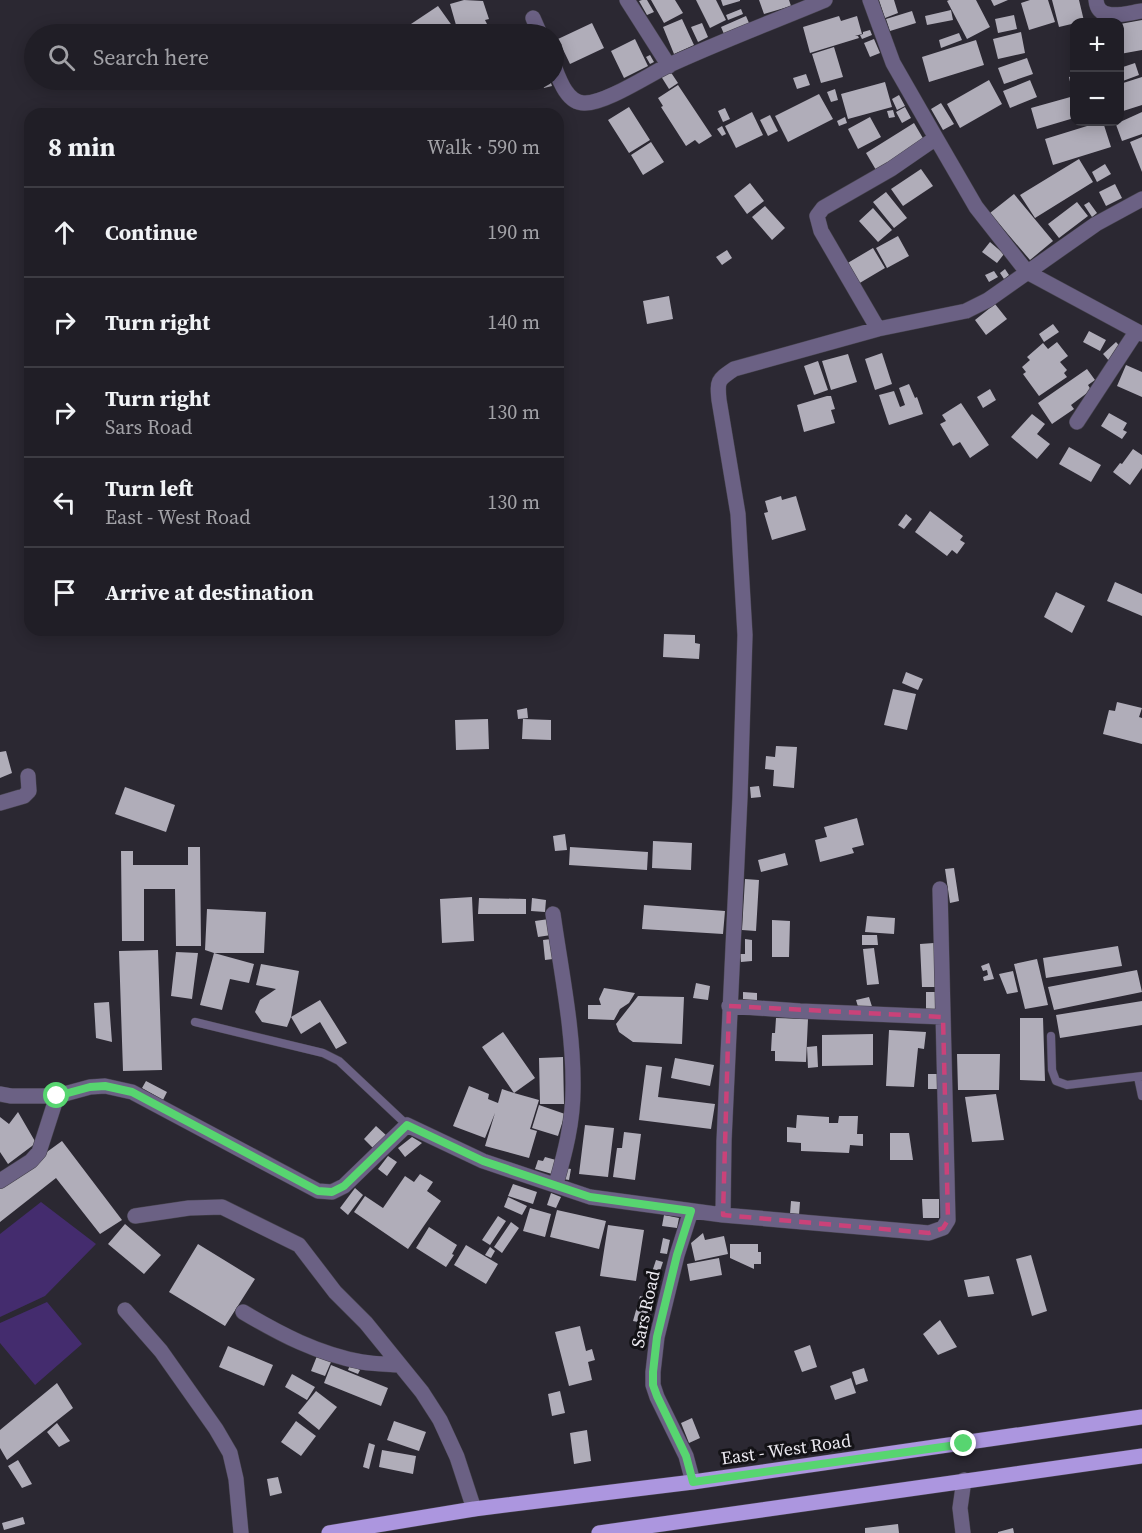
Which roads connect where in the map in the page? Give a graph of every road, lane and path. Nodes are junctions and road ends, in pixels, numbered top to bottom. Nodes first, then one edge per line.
1 (627, 0) edge
2 (825, 0) edge
3 (870, 0) edge
4 (1096, 0) edge
5 (1142, 11) edge
6 (533, 18) dead end
7 (536, 24) edge
8 (669, 66) junction
9 (564, 87) edge
10 (936, 138) junction
11 (1142, 199) edge
12 (1027, 272) junction
13 (878, 329) junction
14 (1139, 333) edge
15 (1077, 422) dead end
16 (28, 776) dead end
17 (0, 803) edge
18 (940, 889) dead end
19 (553, 914) dead end
20 (729, 1006) junction
21 (943, 1017) junction
22 (195, 1022) dead end
23 (1051, 1036) dead end
24 (1140, 1076) edge
25 (0, 1094) edge
26 (57, 1096) junction
27 (1142, 1096) edge
28 (407, 1125) junction
29 (0, 1181) edge
30 (556, 1184) junction
31 (691, 1211) junction
32 (723, 1215) junction
33 (135, 1216) dead end
34 (125, 1310) dead end
35 (243, 1312) dead end
36 (399, 1365) junction
37 (1142, 1417) edge
38 (1142, 1456) edge
39 (964, 1480) junction
40 (693, 1482) junction
41 (474, 1509) junction
42 (241, 1533) edge
43 (329, 1533) edge
44 (599, 1533) edge
45 (963, 1533) edge

1 - 8 street
2 - 8 street
3 - 10 street
4 - 5 street
6 - 7 street
8 - 9 street
10 - 12 street
10 - 13 street
11 - 12 street
12 - 13 street
12 - 14 street
13 - 20 street
14 - 15 street
16 - 17 street
18 - 21 street
19 - 30 street
20 - 21 street
20 - 32 street
21 - 32 street
22 - 28 lane
23 - 24 lane
24 - 27 lane
25 - 26 street
26 - 28 street
26 - 29 street
28 - 30 street
30 - 31 street
31 - 32 street
31 - 40 street, Sars Road
33 - 36 street
34 - 42 street
35 - 36 street
36 - 41 street
37 - 40 main road, East - West Road
38 - 39 main road
39 - 44 main road
39 - 45 street
40 - 41 main road, East - West Road
41 - 43 main road, East - West Road

